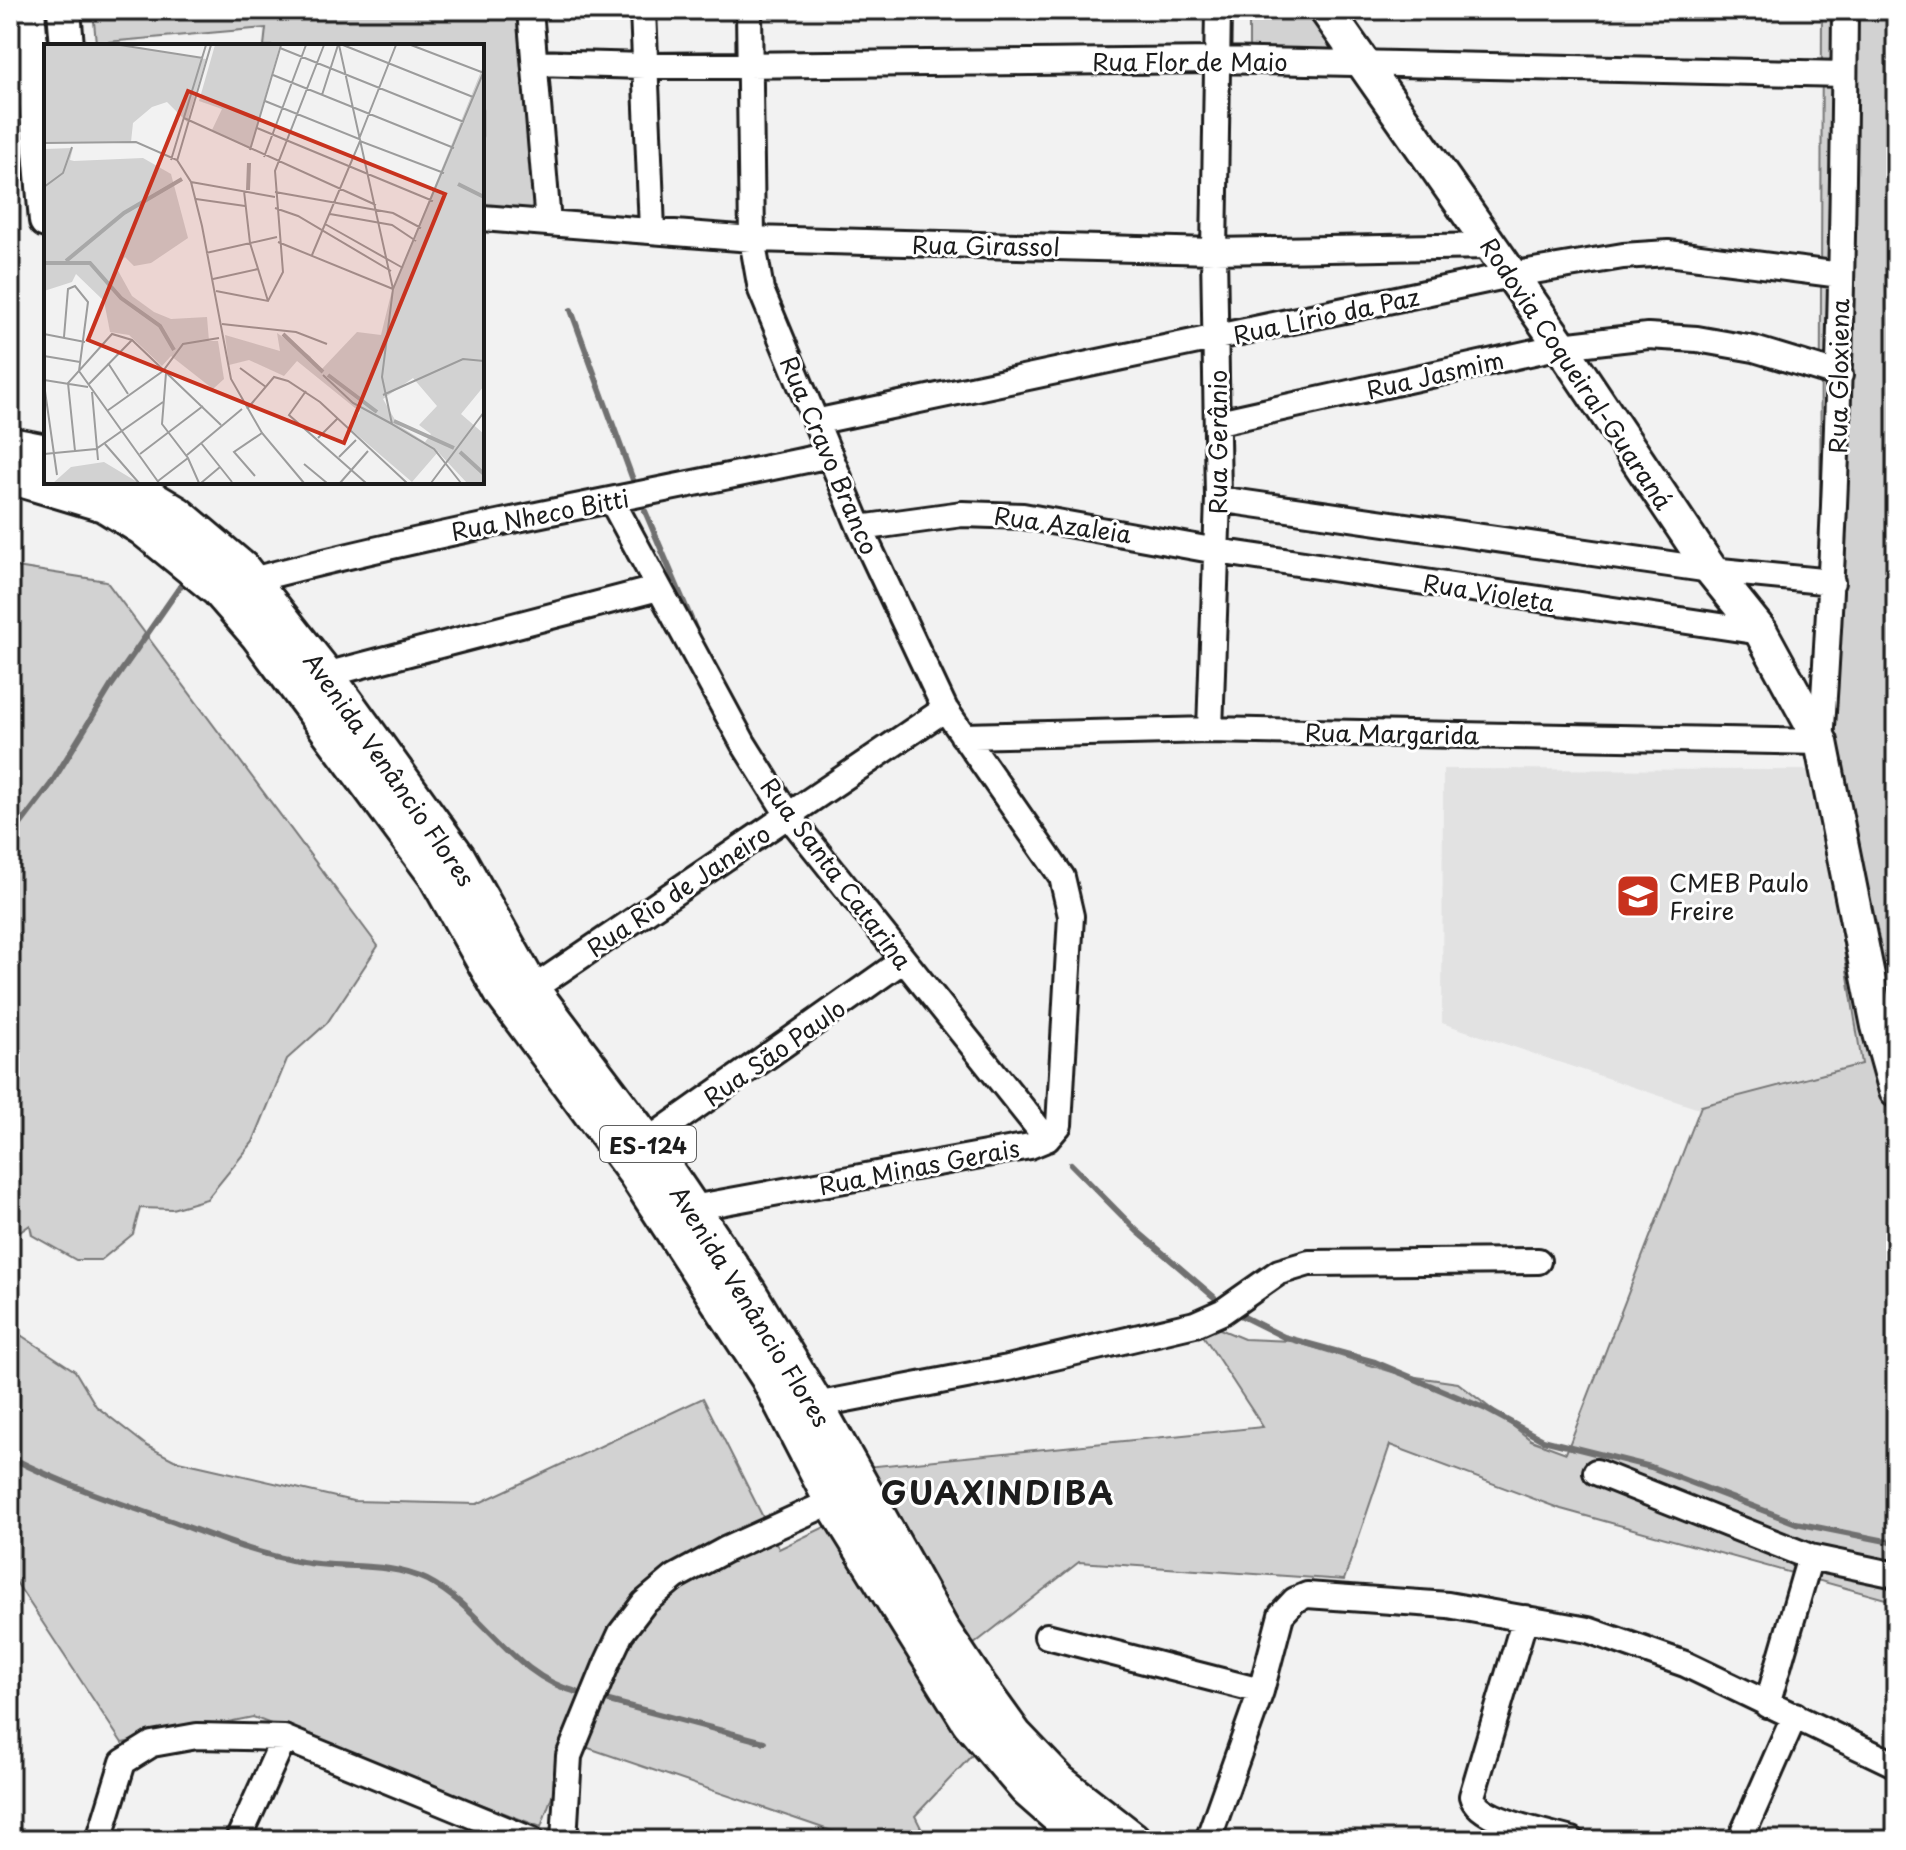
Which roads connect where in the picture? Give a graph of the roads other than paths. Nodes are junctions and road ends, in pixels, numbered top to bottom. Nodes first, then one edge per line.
1 (28, 10) edge
2 (64, 10) edge
3 (530, 10) edge
4 (643, 10) edge
5 (749, 10) edge
6 (1218, 10) edge
7 (1326, 10) edge
8 (1845, 10) edge
9 (67, 44) edge
10 (1218, 60) junction
11 (1361, 61) junction
12 (535, 63) junction
13 (748, 63) junction
14 (645, 66) junction
15 (1844, 74) junction
16 (44, 186) edge
17 (484, 218) edge
18 (548, 223) junction
19 (652, 230) junction
20 (752, 239) junction
21 (1490, 246) junction
22 (1214, 251) junction
23 (1510, 275) junction
24 (1841, 275) junction
25 (1216, 338) junction
26 (1561, 346) junction
27 (1840, 375) junction
28 (815, 422) junction
29 (1219, 422) junction
30 (10, 446) edge
31 (44, 453) edge
32 (830, 455) junction
33 (10, 475) edge
34 (44, 482) edge
35 (67, 486) edge
36 (111, 489) edge
37 (1218, 499) junction
38 (612, 501) junction
39 (860, 528) junction
40 (1217, 551) junction
41 (1711, 570) junction
42 (252, 580) junction
43 (1832, 582) junction
44 (659, 588) junction
45 (1761, 632) junction
46 (325, 675) junction
47 (945, 709) junction
48 (1210, 730) junction
49 (963, 736) junction
50 (1821, 742) junction
51 (788, 815) junction
52 (1050, 856) joint
53 (902, 961) junction
54 (531, 990) junction
55 (1896, 1091) edge
56 (1047, 1139) junction
57 (646, 1142) junction
58 (692, 1208) junction
59 (1538, 1261) dead end
60 (815, 1405) junction
61 (1596, 1472) dead end
62 (833, 1501) junction
63 (1810, 1557) junction
64 (1896, 1575) edge
65 (1525, 1618) junction
66 (1047, 1636) dead end
67 (1261, 1691) junction
68 (1767, 1705) junction
69 (1795, 1715) junction
70 (284, 1738) junction
71 (1896, 1765) edge
72 (99, 1840) edge
73 (238, 1840) edge
74 (532, 1840) edge
75 (564, 1840) edge
76 (1086, 1840) edge
77 (1132, 1840) edge
78 (1208, 1840) edge
79 (1572, 1840) edge
80 (1740, 1840) edge

1 - 16 street
2 - 9 street
3 - 12 street
4 - 14 street
5 - 13 street, Rua Cravo Branco
6 - 10 street, Rua Gerânio
7 - 11 street, Rodovia Coqueiral-Guaraná
8 - 15 street, Rua Gloxiena
10 - 11 street, Rua Flor de Maio
10 - 13 street, Rua Flor de Maio
10 - 22 street, Rua Gerânio
11 - 15 street, Rua Flor de Maio
11 - 21 street, Rodovia Coqueiral-Guaraná
12 - 14 street, Rua Flor de Maio
12 - 18 street
13 - 14 street, Rua Flor de Maio
13 - 20 street, Rua Cravo Branco
14 - 19 street
15 - 24 street, Rua Gloxiena
17 - 18 street, Rua Girassol
18 - 19 street, Rua Girassol
19 - 20 street, Rua Girassol
20 - 22 street, Rua Girassol
20 - 28 street, Rua Cravo Branco
21 - 22 street, Rua Girassol
21 - 23 street, Rodovia Coqueiral-Guaraná
22 - 25 street, Rua Gerânio
23 - 24 street, Rua Lírio da Paz
23 - 25 street, Rua Lírio da Paz
23 - 26 street, Rodovia Coqueiral-Guaraná
24 - 27 street, Rua Gloxiena
25 - 28 street, Rua Lírio da Paz
25 - 29 street, Rua Gerânio
26 - 27 street, Rua Jasmim
26 - 29 street, Rua Jasmim
26 - 41 street, Rodovia Coqueiral-Guaraná
27 - 43 street, Rua Gloxiena
28 - 32 street, Rua Cravo Branco
29 - 37 street, Rua Gerânio
30 - 31 main road
32 - 38 street, Rua Nheco Bitti
32 - 39 street, Rua Cravo Branco
33 - 34 main road, ES-124
35 - 36 main road, ES-124
36 - 42 main road, Avenida Venâncio Flores / ES-124
36 - 62 main road, Avenida Venâncio Flores / ES-124
37 - 40 street, Rua Gerânio
37 - 41 street
38 - 42 street, Rua Nheco Bitti
38 - 44 street, Rua Santa Catarina
39 - 40 street, Rua Azaleia
39 - 47 street, Rua Cravo Branco
40 - 45 street, Rua Violeta
40 - 48 street, Rua Gerânio
41 - 43 street
41 - 45 street, Rodovia Coqueiral-Guaraná
42 - 46 main road, Avenida Venâncio Flores / ES-124
43 - 50 street, Rua Gloxiena
44 - 46 street
44 - 51 street, Rua Santa Catarina
45 - 50 street, Rodovia Coqueiral-Guaraná
46 - 54 main road, Avenida Venâncio Flores / ES-124
47 - 49 street, Rua Cravo Branco
47 - 51 street, Rua Rio de Janeiro
48 - 49 street, Rua Margarida
48 - 50 street, Rua Margarida
49 - 52 street, Rua Cravo Branco
50 - 55 street, Rodovia Coqueiral-Guaraná
51 - 53 street, Rua Santa Catarina
51 - 54 street, Rua Rio de Janeiro
52 - 56 street, Rua Minas Gerais
53 - 56 street, Rua Santa Catarina
53 - 57 street, Rua São Paulo
54 - 57 main road, Avenida Venâncio Flores / ES-124
56 - 58 street, Rua Minas Gerais
57 - 58 main road, Avenida Venâncio Flores / ES-124
58 - 60 main road, Avenida Venâncio Flores / ES-124
59 - 60 street
60 - 77 main road, Avenida Venâncio Flores / ES-124
61 - 63 street
62 - 75 street
62 - 76 main road, Avenida Venâncio Flores / ES-124
63 - 64 street
63 - 68 street
65 - 67 street
65 - 68 street
65 - 79 street
66 - 67 street
67 - 78 street
68 - 69 street
69 - 71 street
69 - 80 street
70 - 72 street
70 - 73 street
70 - 74 street

